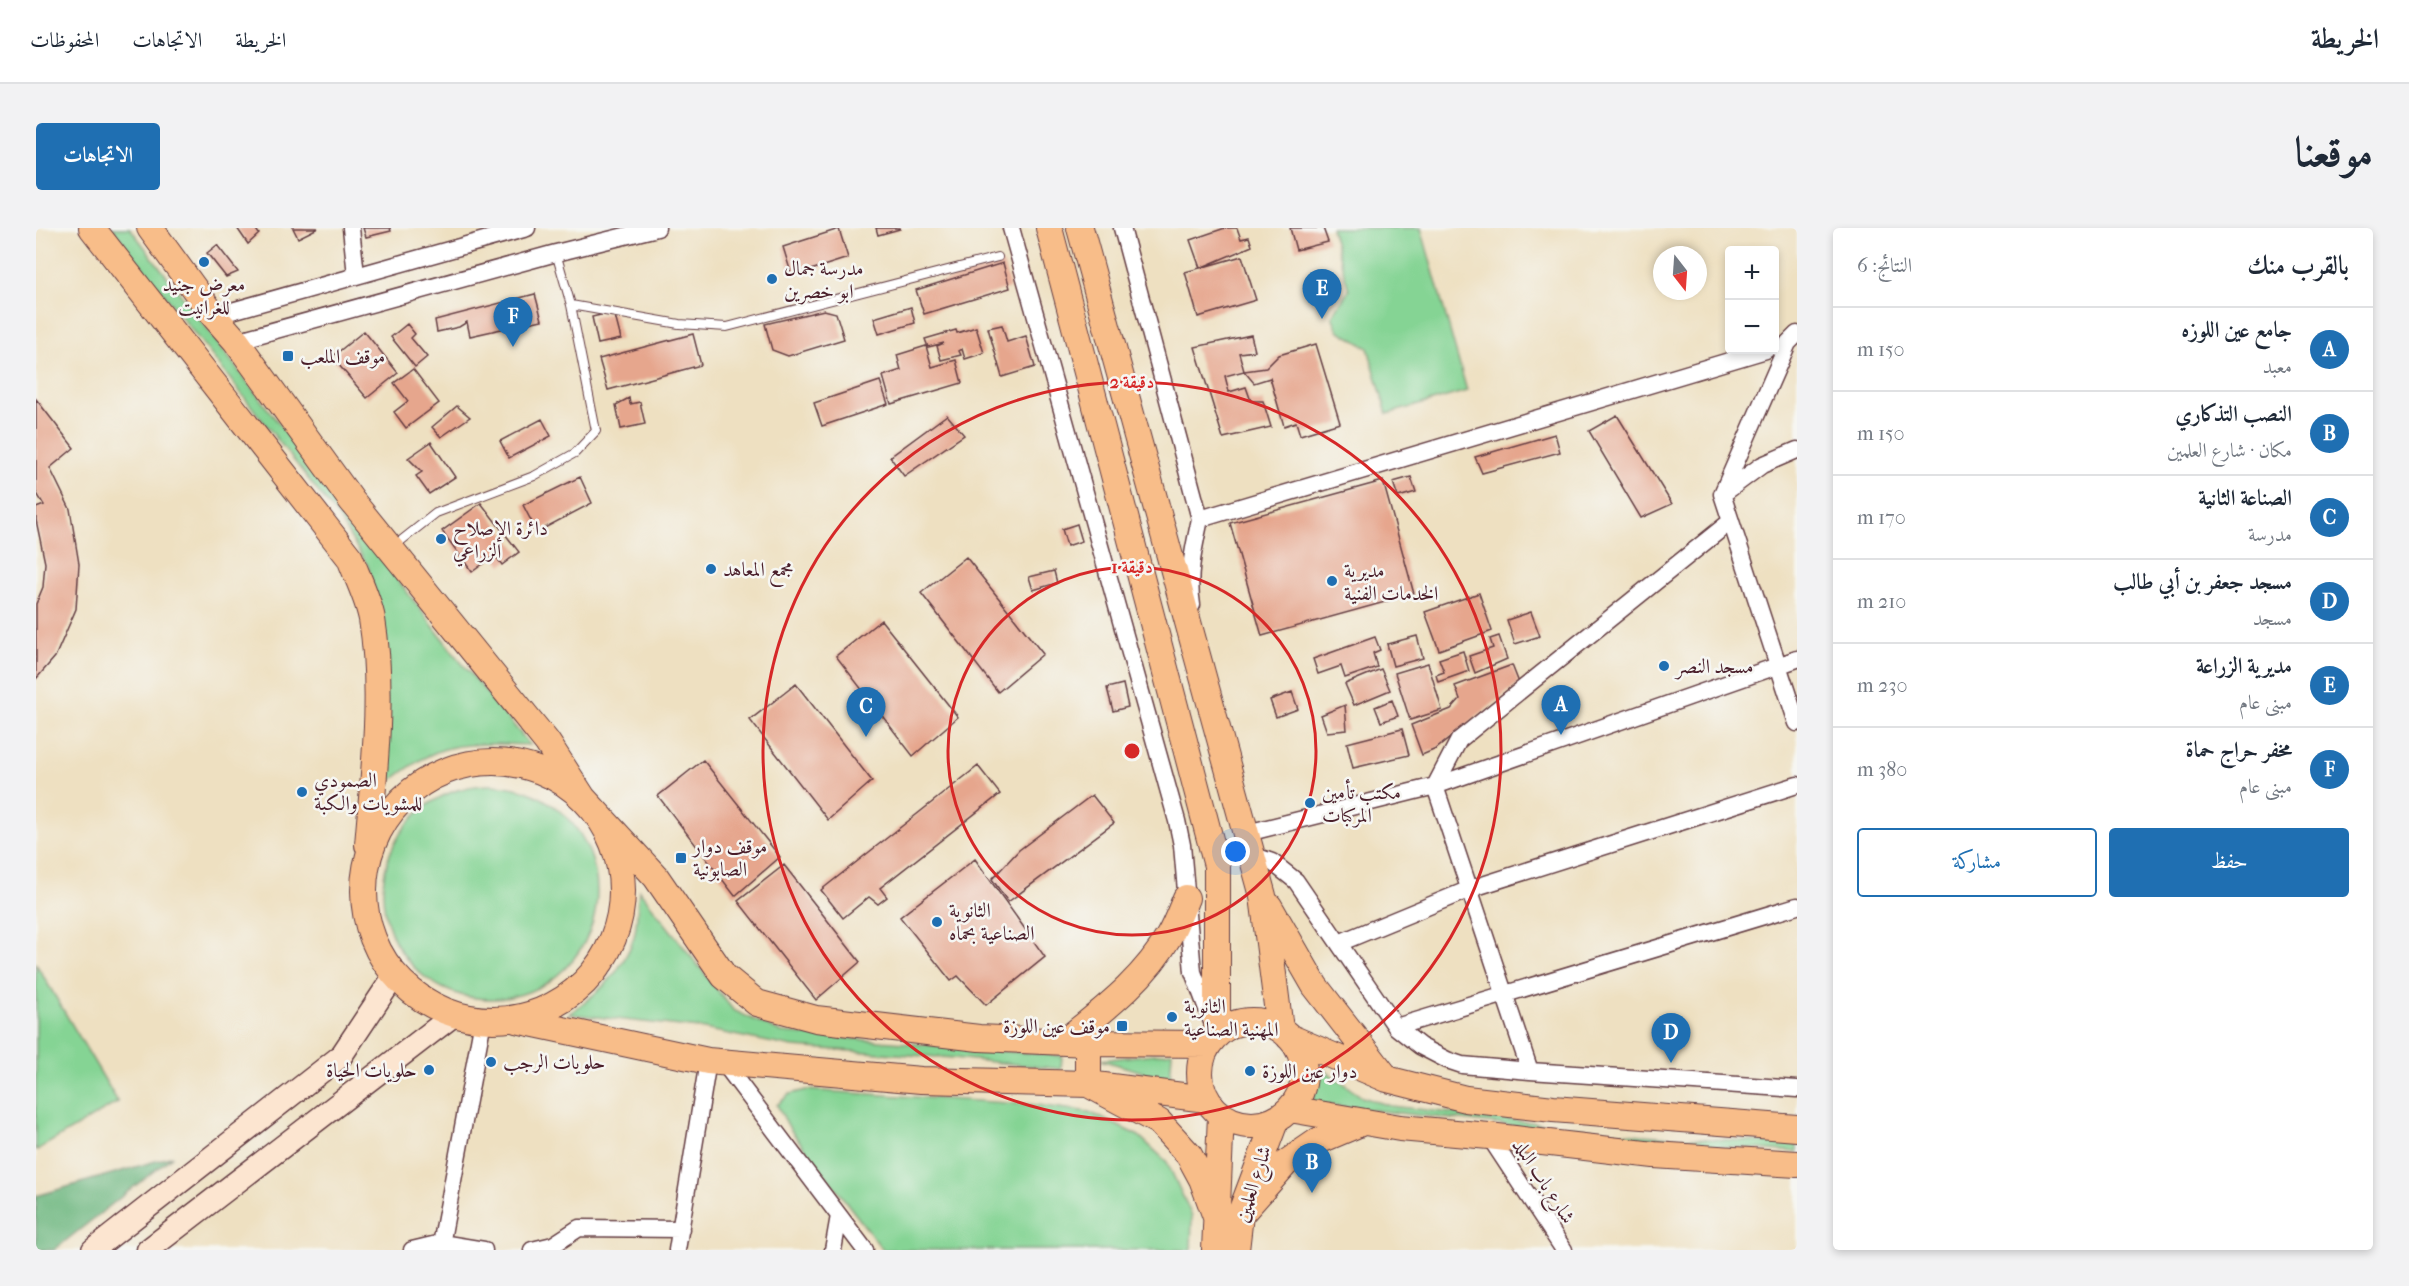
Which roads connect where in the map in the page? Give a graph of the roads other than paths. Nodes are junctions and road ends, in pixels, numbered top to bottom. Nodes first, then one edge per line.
1 (92, 228) edge
2 (150, 228) edge
3 (351, 228) edge
4 (527, 228) edge
5 (657, 228) edge
6 (1011, 228) edge
7 (1050, 228) edge
8 (1080, 228) edge
9 (1122, 228) edge
10 (556, 253) junction
11 (998, 257) dead end
12 (356, 275) junction
13 (571, 305) junction
14 (214, 316) junction
15 (236, 341) junction
16 (1787, 342) edge
17 (1753, 354) edge
18 (1797, 450) edge
19 (1722, 494) junction
20 (1200, 519) junction
21 (1731, 521) junction
22 (390, 549) junction
23 (1797, 659) edge
24 (1778, 665) junction
25 (1204, 680) junction
26 (1797, 723) edge
27 (1797, 785) edge
28 (1435, 786) junction
29 (583, 798) junction
30 (1250, 844) junction
31 (366, 870) junction
32 (1470, 890) junction
33 (1263, 896) junction
34 (1186, 898) junction
35 (1797, 906) edge
36 (1339, 942) junction
37 (395, 975) junction
38 (1504, 994) junction
39 (455, 1014) junction
40 (509, 1019) junction
41 (483, 1020) junction
42 (1396, 1027) junction
43 (1284, 1033) junction
44 (1213, 1039) junction
45 (1076, 1043) junction
46 (715, 1061) junction
47 (1530, 1071) junction
48 (1387, 1079) junction
49 (1088, 1084) junction
50 (1797, 1089) edge
51 (1214, 1107) junction
52 (1283, 1114) junction
53 (1363, 1122) junction
54 (1797, 1128) edge
55 (1489, 1136) junction
56 (1797, 1164) edge
57 (839, 1216) junction
58 (1228, 1216) junction
59 (681, 1229) junction
60 (441, 1246) edge
61 (93, 1250) edge
62 (148, 1250) edge
63 (412, 1250) edge
64 (484, 1250) edge
65 (532, 1250) edge
66 (677, 1250) edge
67 (833, 1250) edge
68 (865, 1250) edge
69 (1215, 1250) edge
70 (1236, 1250) edge
71 (1564, 1250) edge

1 - 31 main road
2 - 14 main road
3 - 12 street
4 - 12 street
5 - 10 street
6 - 34 street
7 - 44 main road
8 - 25 main road
9 - 20 street
10 - 13 lane
10 - 15 street
11 - 13 lane
12 - 14 street
13 - 22 lane
14 - 15 main road
15 - 22 main road
16 - 19 street
17 - 20 street
18 - 19 street
19 - 21 street
20 - 25 street
21 - 24 street
21 - 28 street
22 - 29 main road
23 - 24 street
24 - 26 street
24 - 28 street
25 - 30 main road
27 - 32 street
28 - 30 street
28 - 32 street
29 - 31 main road
29 - 40 main road
29 - 45 main road
30 - 33 main road
30 - 36 street
31 - 37 main road
32 - 36 street
32 - 38 street
33 - 43 main road
33 - 48 main road
34 - 44 street
34 - 45 main road
35 - 38 street
36 - 42 street
37 - 39 main road
37 - 61 main road
38 - 42 street
38 - 47 street
39 - 41 main road
39 - 62 main road
40 - 41 main road
40 - 46 main road
41 - 60 street
42 - 47 street
43 - 44 main road
43 - 48 main road
43 - 52 main road
44 - 45 main road
44 - 51 main road
45 - 49 main road
46 - 49 main road
46 - 57 street
46 - 59 street
47 - 50 street
48 - 54 main road
49 - 51 main road
49 - 58 main road
51 - 52 main road
51 - 58 main road, شارع العلمين
52 - 53 main road
52 - 58 main road, شارع العلمين
53 - 55 main road
53 - 58 main road
55 - 56 main road
55 - 71 street, شارع باب البلد
57 - 67 street
57 - 68 street
58 - 69 main road, شارع العلمين
58 - 70 main road, شارع العلمين
59 - 65 street
59 - 66 street
60 - 63 street
60 - 64 street

